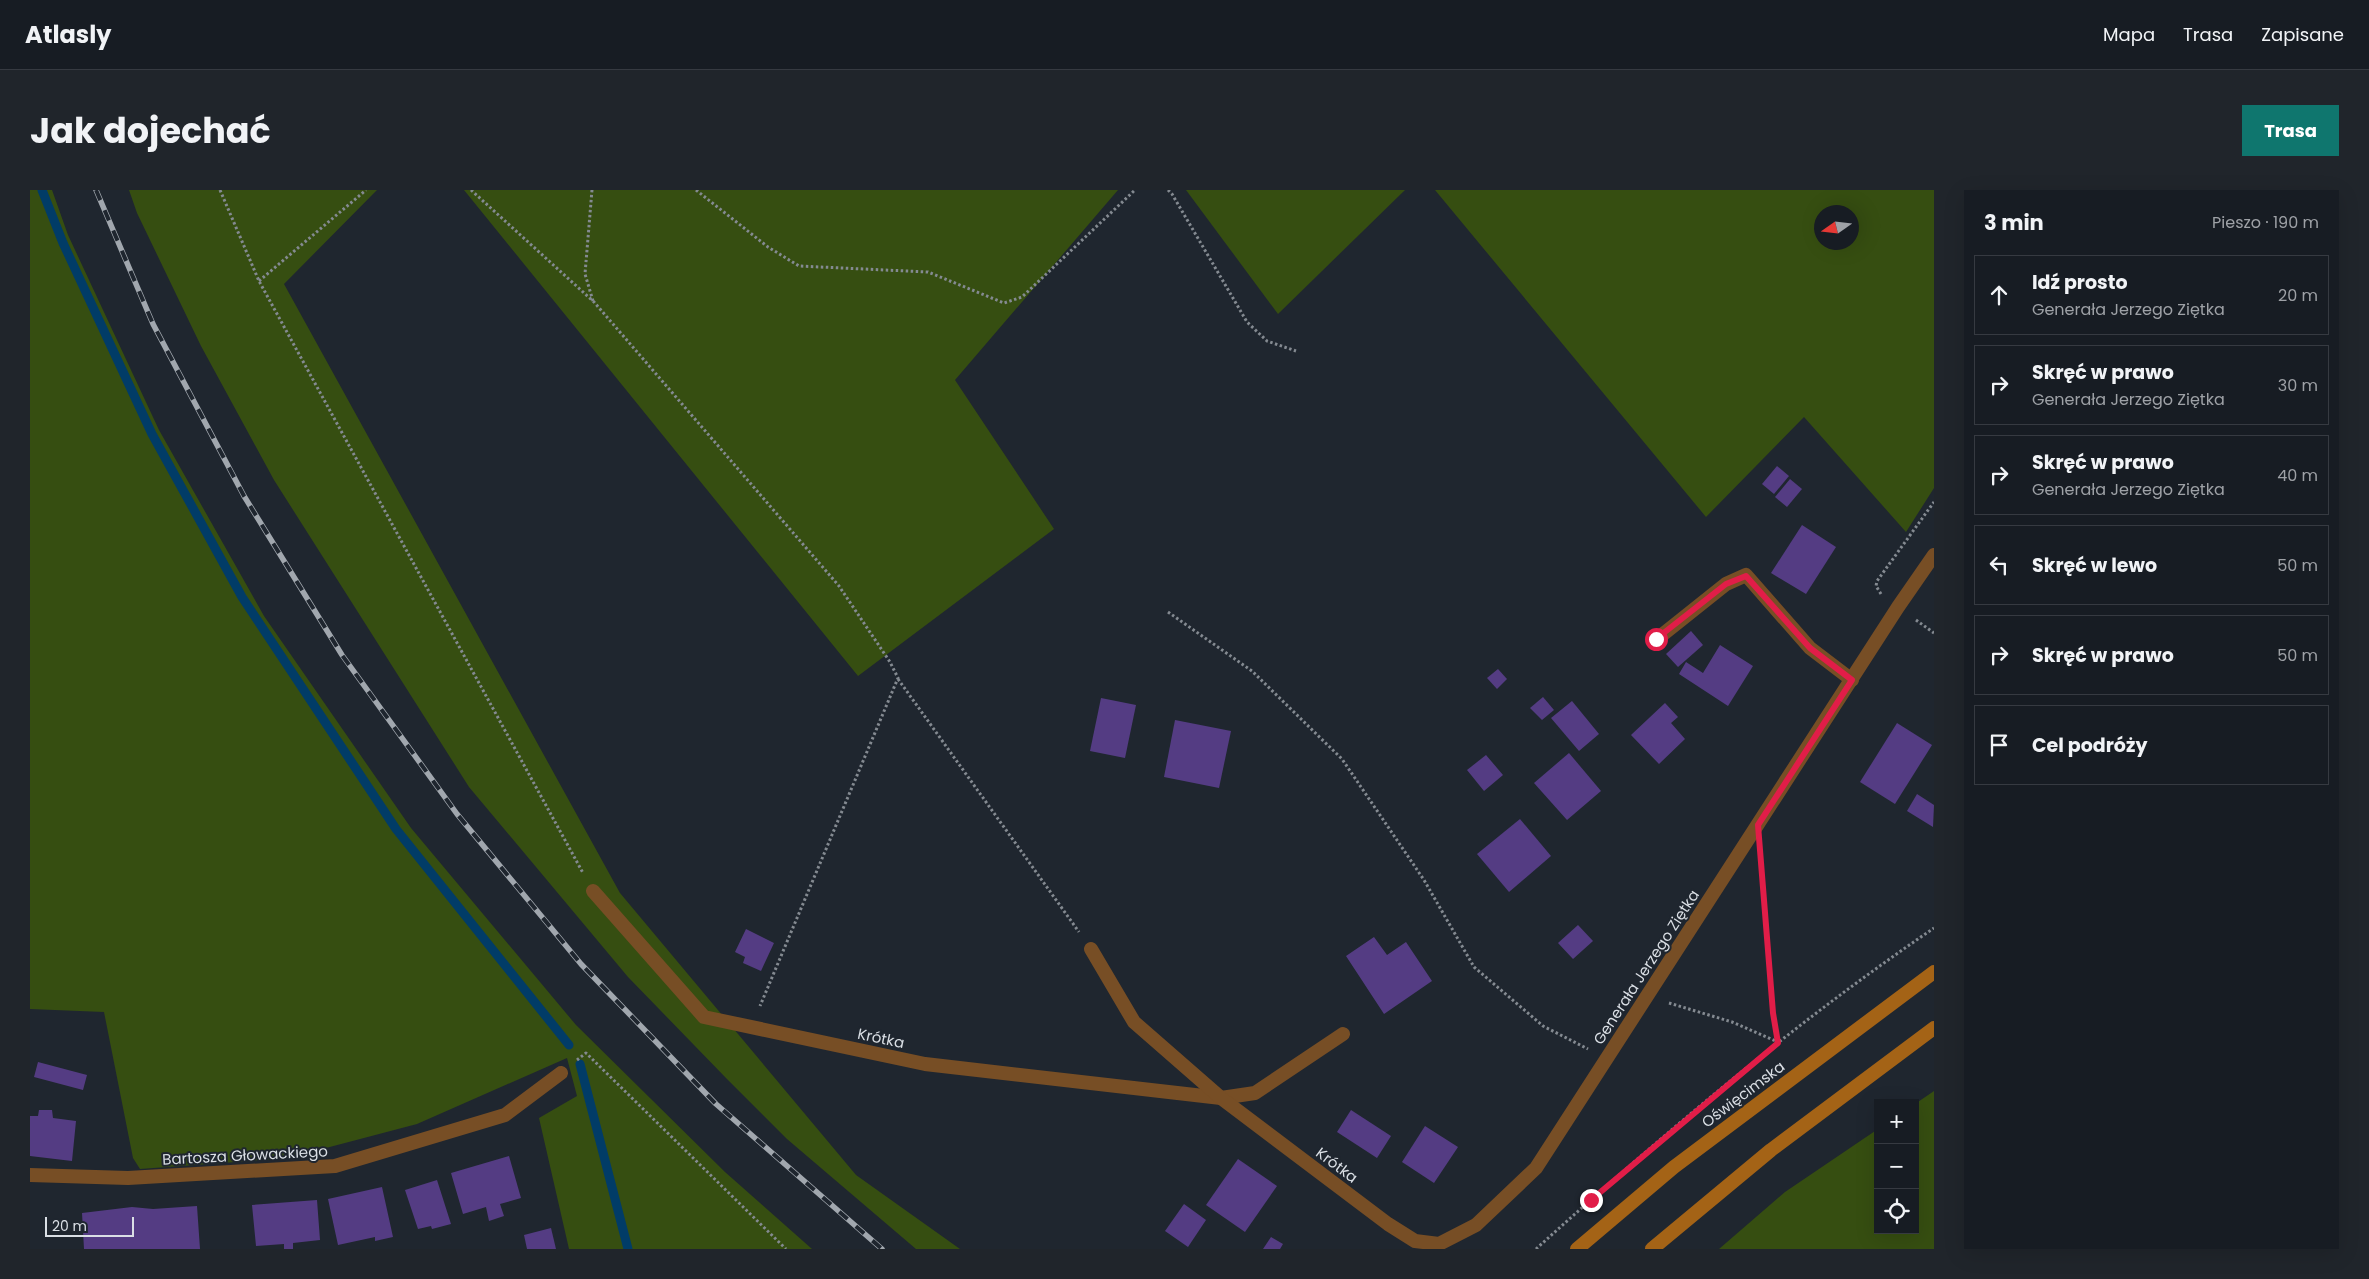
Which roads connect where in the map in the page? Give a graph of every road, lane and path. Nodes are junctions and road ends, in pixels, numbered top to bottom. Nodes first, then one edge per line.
1 (220, 190) edge
2 (366, 190) edge
3 (471, 190) edge
4 (592, 190) edge
5 (696, 190) edge
6 (1135, 190) edge
7 (1168, 190) edge
8 (259, 281) junction
9 (594, 302) junction
10 (1296, 351) dead end
11 (1934, 502) edge
12 (1934, 554) edge
13 (1883, 596) dead end
14 (1168, 612) dead end
15 (1917, 620) dead end
16 (1934, 633) edge
17 (1656, 639) dead end
18 (898, 678) junction
19 (1852, 680) junction
20 (1758, 825) junction
21 (593, 891) joint
22 (1934, 928) edge
23 (1092, 949) joint
24 (1934, 972) edge
25 (1647, 996) junction
26 (752, 1027) junction
27 (1934, 1028) edge
28 (1343, 1034) dead end
29 (1778, 1043) junction
30 (1606, 1059) junction
31 (561, 1073) joint
32 (1221, 1098) junction
33 (30, 1175) edge
34 (1439, 1244) joint
35 (786, 1249) edge
36 (1536, 1249) edge
37 (1577, 1249) edge
38 (1652, 1249) edge

1 - 8 path
2 - 8 path
3 - 9 path
4 - 9 path
5 - 6 path
7 - 10 path
8 - 21 path
9 - 18 path
11 - 13 path
12 - 19 street, Generała Jerzego Ziętka
14 - 30 path
15 - 16 path
17 - 19 street
18 - 23 path
18 - 26 path
19 - 20 street, Generała Jerzego Ziętka
20 - 25 street, Generała Jerzego Ziętka
20 - 29 path
21 - 26 street, Krótka
22 - 29 path
23 - 32 street, Krótka
24 - 37 main road, Oświęcimska
25 - 29 path
25 - 30 street, Generała Jerzego Ziętka
26 - 32 street, Krótka
27 - 38 main road
28 - 32 street, Krótka
29 - 36 path
30 - 34 street, Generała Jerzego Ziętka
31 - 33 street, Bartosza Głowackiego
31 - 35 path
32 - 34 street, Krótka

